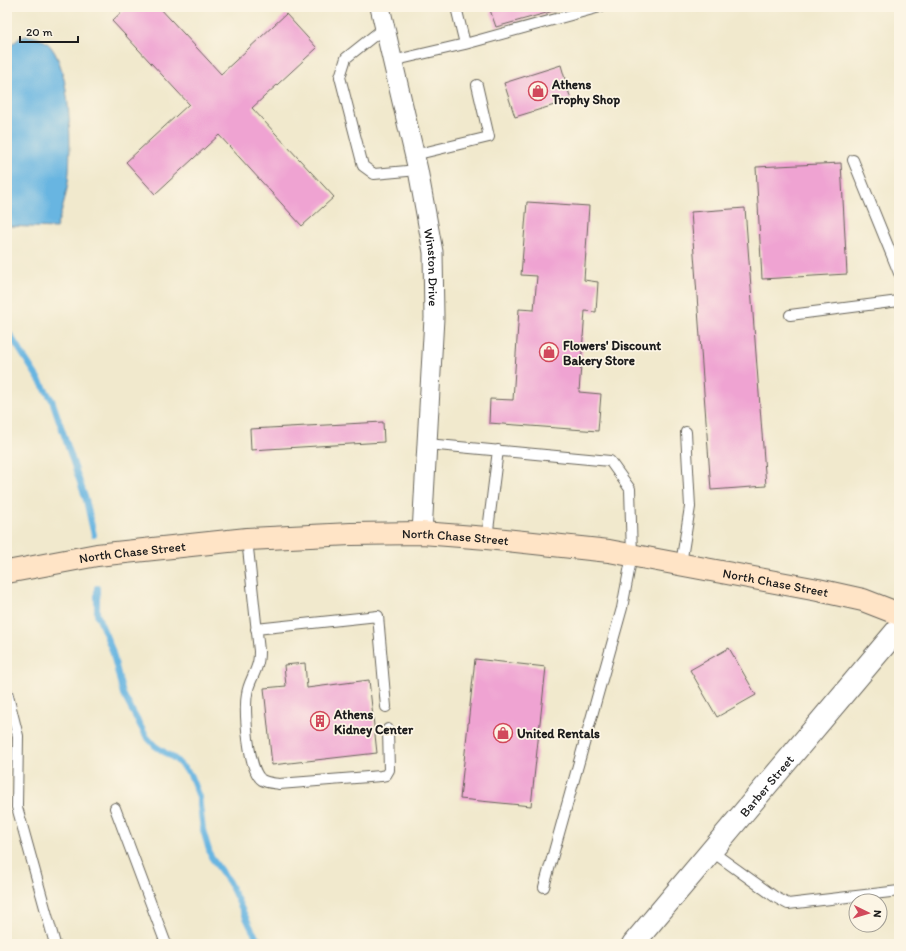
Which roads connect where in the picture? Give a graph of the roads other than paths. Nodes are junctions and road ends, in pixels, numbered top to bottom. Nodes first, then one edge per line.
1 (380, 7) edge
2 (456, 7) edge
3 (600, 7) edge
4 (384, 27) junction
5 (465, 44) junction
6 (392, 61) junction
7 (477, 85) dead end
8 (853, 160) dead end
9 (416, 163) junction
10 (899, 273) edge
11 (899, 301) edge
12 (790, 315) dead end
13 (686, 432) dead end
14 (427, 444) junction
15 (498, 450) junction
16 (422, 534) junction
17 (487, 538) junction
18 (247, 539) junction
19 (632, 555) junction
20 (681, 564) junction
21 (7, 572) edge
22 (899, 614) edge
23 (899, 628) edge
24 (256, 629) junction
25 (7, 692) edge
26 (386, 707) dead end
27 (388, 729) dead end
28 (115, 808) dead end
29 (711, 851) junction
30 (544, 887) dead end
31 (899, 891) edge
32 (56, 944) edge
33 (166, 944) edge
34 (633, 944) edge

1 - 4 street, Winston Drive
2 - 5 lane
3 - 5 lane
4 - 6 street, Winston Drive
4 - 9 lane
5 - 6 lane
6 - 9 street, Winston Drive
7 - 9 lane
8 - 10 lane
9 - 14 street, Winston Drive
11 - 12 lane
13 - 20 lane
14 - 15 lane
14 - 16 street, Winston Drive
15 - 17 lane
15 - 19 lane
16 - 17 main road, North Chase Street
16 - 18 main road, North Chase Street
17 - 19 main road, North Chase Street
18 - 21 main road, North Chase Street
18 - 24 lane
19 - 20 main road, North Chase Street
19 - 30 lane
20 - 22 main road, North Chase Street
23 - 29 street, Barber Street
24 - 26 lane
24 - 27 lane
25 - 32 lane
28 - 33 lane
29 - 31 lane
29 - 34 street, Barber Street

